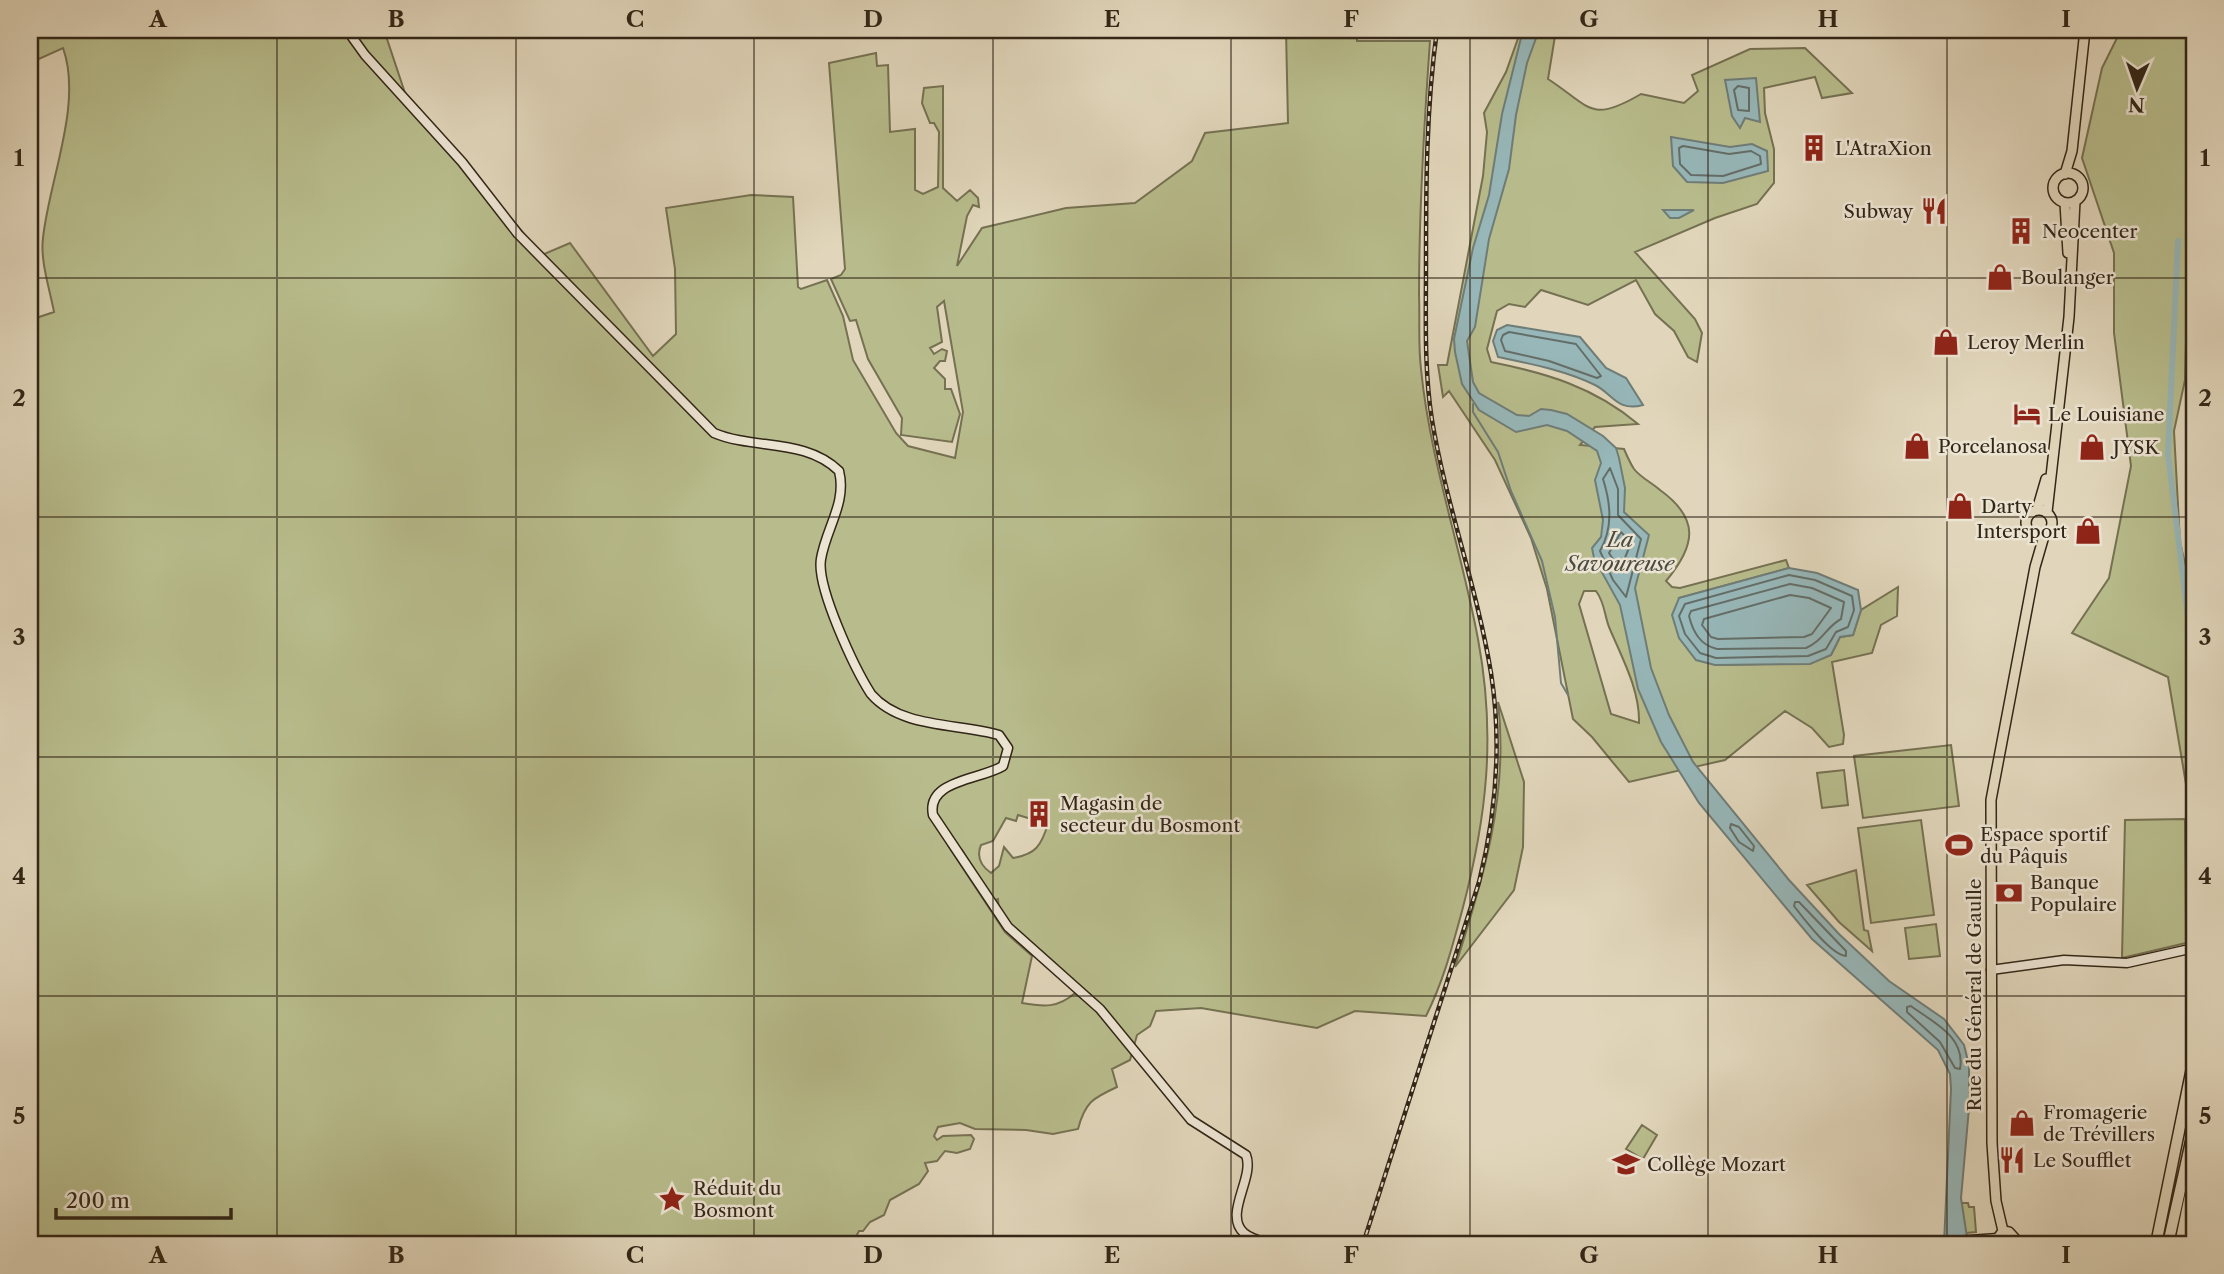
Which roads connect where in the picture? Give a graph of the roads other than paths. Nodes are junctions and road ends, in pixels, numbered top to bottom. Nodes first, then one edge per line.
1 (347, 30) edge
2 (2085, 30) edge
3 (2070, 174) junction
4 (2070, 202) junction
5 (2037, 510) junction
6 (2047, 512) junction
7 (2033, 535) junction
8 (2044, 536) junction
9 (2035, 566) junction
10 (2194, 948) edge
11 (1991, 970) junction
12 (2194, 1058) edge
13 (2194, 1128) edge
14 (2182, 1130) junction
15 (2194, 1176) edge
16 (2001, 1238) edge
17 (1270, 1244) edge
18 (1913, 1244) edge
19 (2020, 1244) edge
20 (2149, 1244) edge
21 (2156, 1244) edge
22 (2168, 1244) edge
23 (2179, 1244) edge

1 - 17 street
2 - 3 main road
3 - 4 main road
3 - 4 main road
4 - 5 main road
4 - 6 main road
5 - 6 main road
5 - 7 main road
6 - 8 main road
7 - 8 main road
7 - 9 main road
8 - 9 main road
9 - 11 main road, Rue du Général de Gaulle
10 - 11 street
11 - 16 main road, Rue du Général de Gaulle
12 - 14 highway
13 - 22 highway
14 - 20 highway
14 - 21 highway
15 - 23 highway
16 - 18 street
16 - 19 main road

